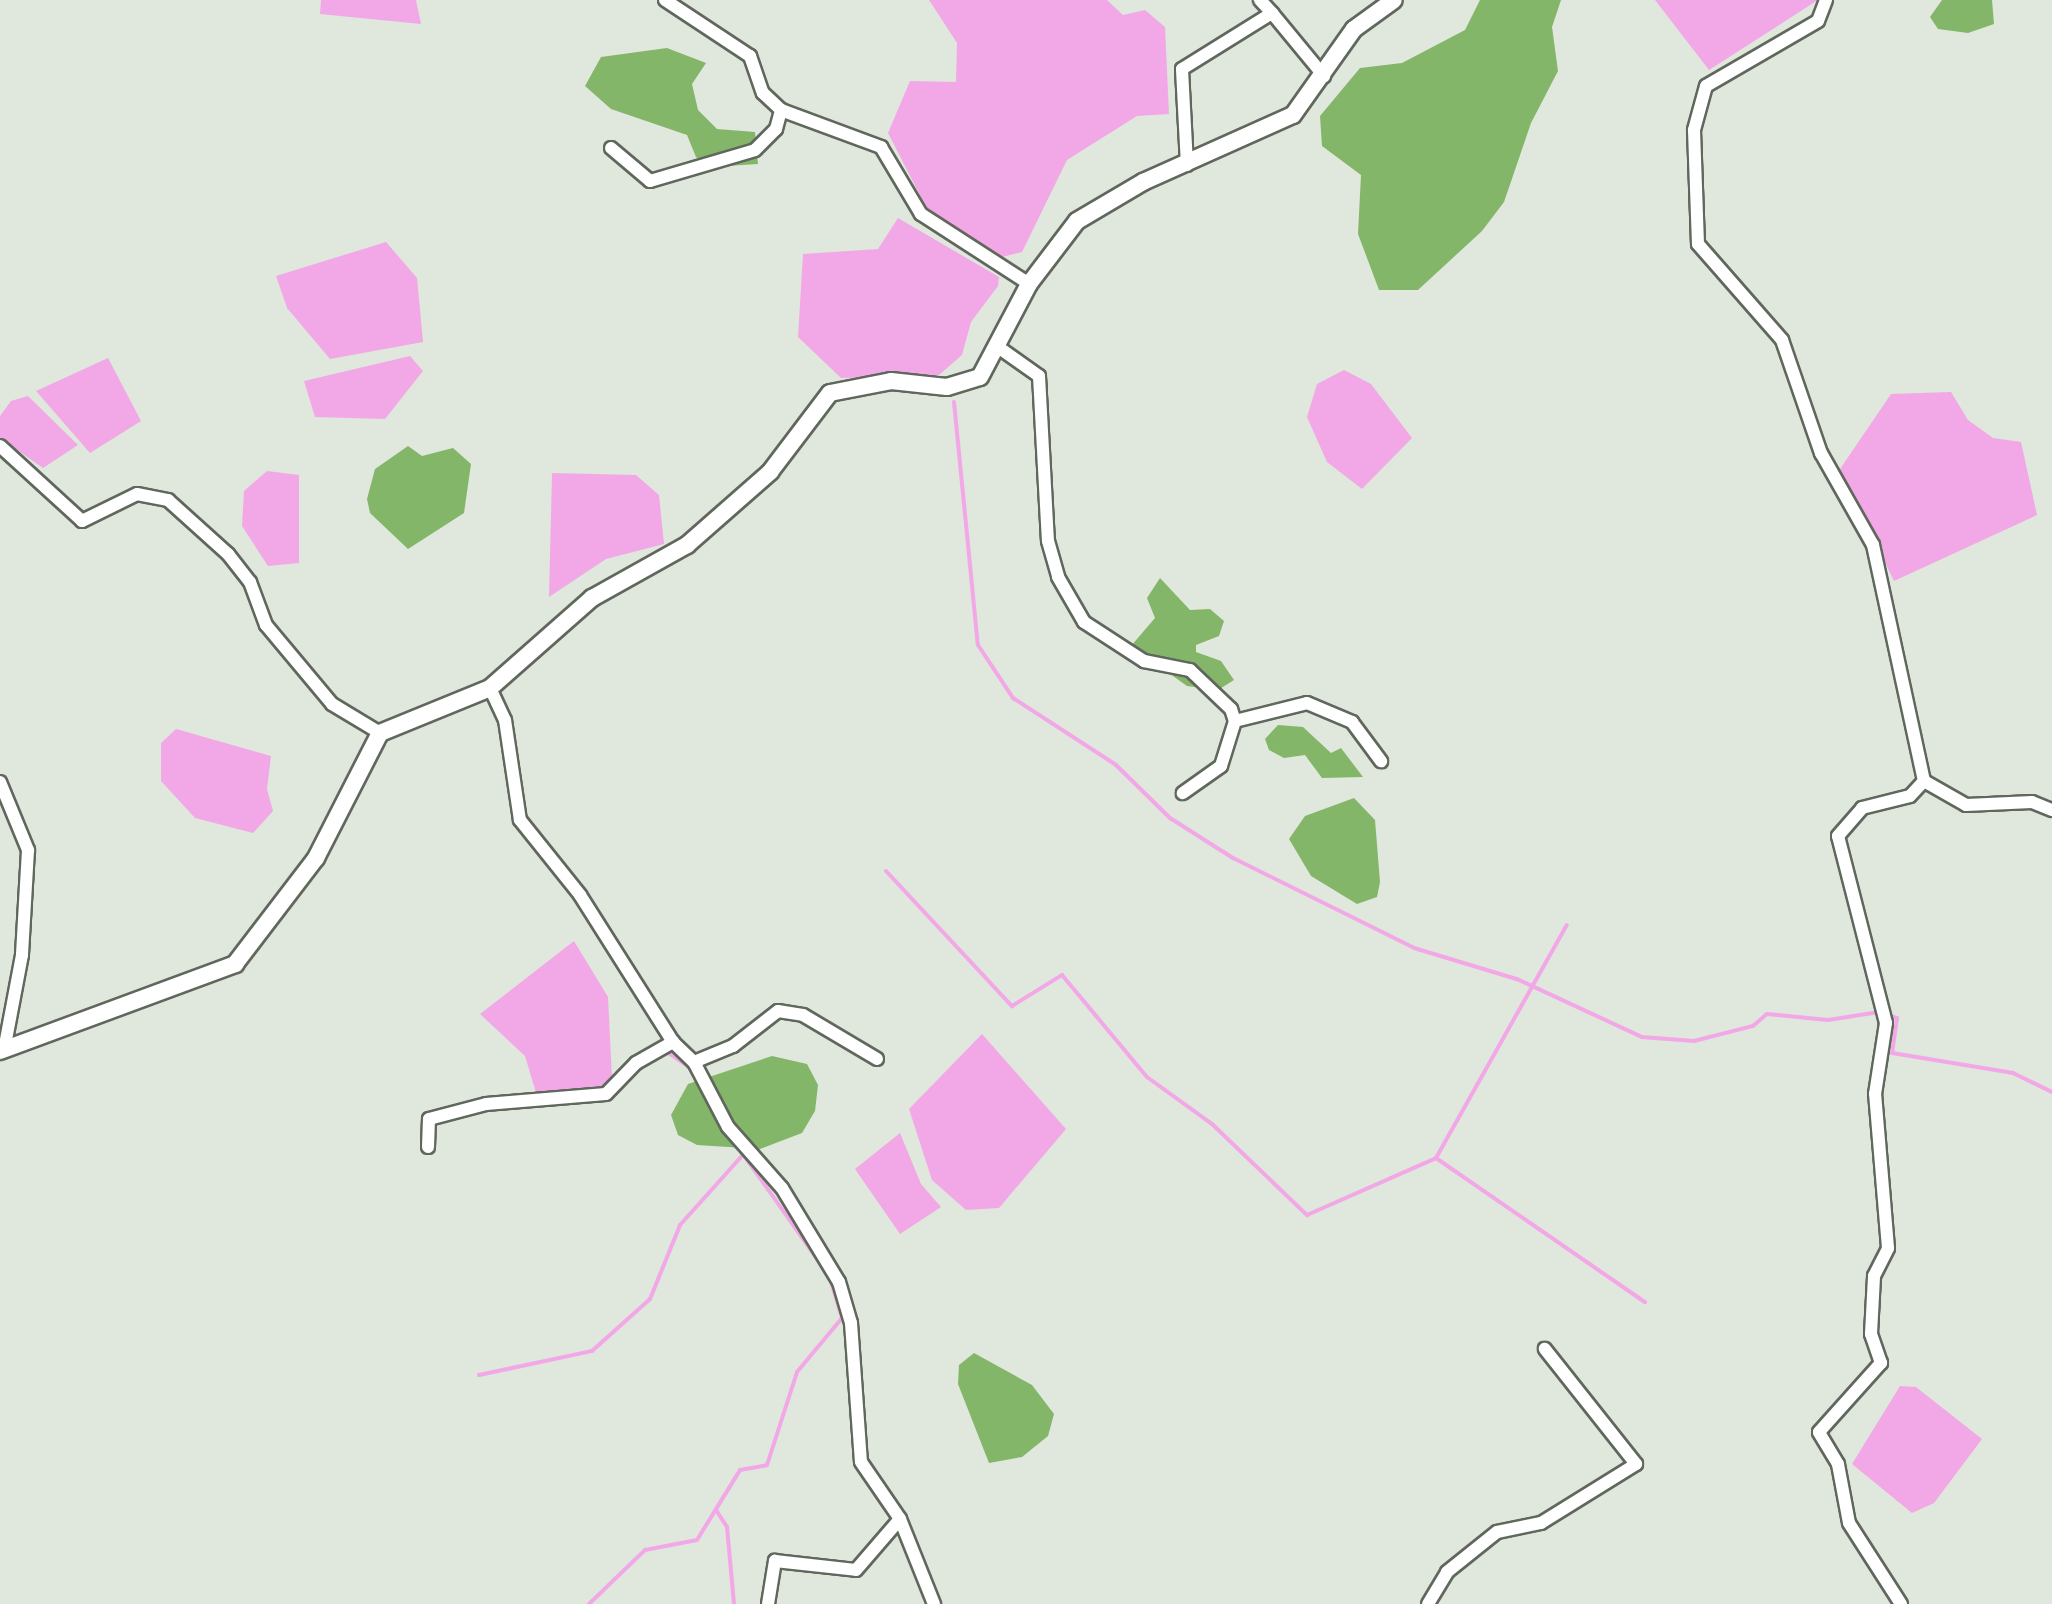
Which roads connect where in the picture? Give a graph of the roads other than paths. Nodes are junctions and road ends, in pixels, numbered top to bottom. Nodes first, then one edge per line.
1 (665, 0) edge
2 (1260, 0) edge
3 (1826, 0) edge
4 (1391, 1) edge
5 (1272, 13) junction
6 (1324, 76) junction
7 (781, 110) junction
8 (611, 148) dead end
9 (1187, 165) junction
10 (1029, 284) junction
11 (998, 347) junction
12 (0, 446) edge
13 (490, 688) junction
14 (1235, 721) junction
15 (380, 733) junction
16 (1381, 761) dead end
17 (1924, 781) junction
18 (0, 782) edge
19 (1183, 793) dead end
20 (2052, 810) edge
21 (673, 1042) junction
22 (2, 1050) edge
23 (877, 1059) dead end
24 (694, 1062) junction
25 (428, 1147) dead end
26 (1545, 1349) dead end
27 (900, 1519) junction
28 (768, 1604) edge
29 (934, 1604) edge
30 (1428, 1604) edge
31 (1901, 1604) edge

1 - 7 street
2 - 5 street
3 - 17 street
4 - 6 street
5 - 6 street
5 - 9 street
6 - 9 street
7 - 8 street
7 - 10 street
9 - 10 street
10 - 11 street
11 - 13 street
11 - 14 street
12 - 15 street
13 - 15 street
13 - 21 street
14 - 16 street
14 - 19 street
15 - 22 street
17 - 20 street
17 - 31 street
18 - 22 street
21 - 24 street
21 - 25 street
23 - 24 street
24 - 27 street
26 - 30 street
27 - 28 street
27 - 29 street

